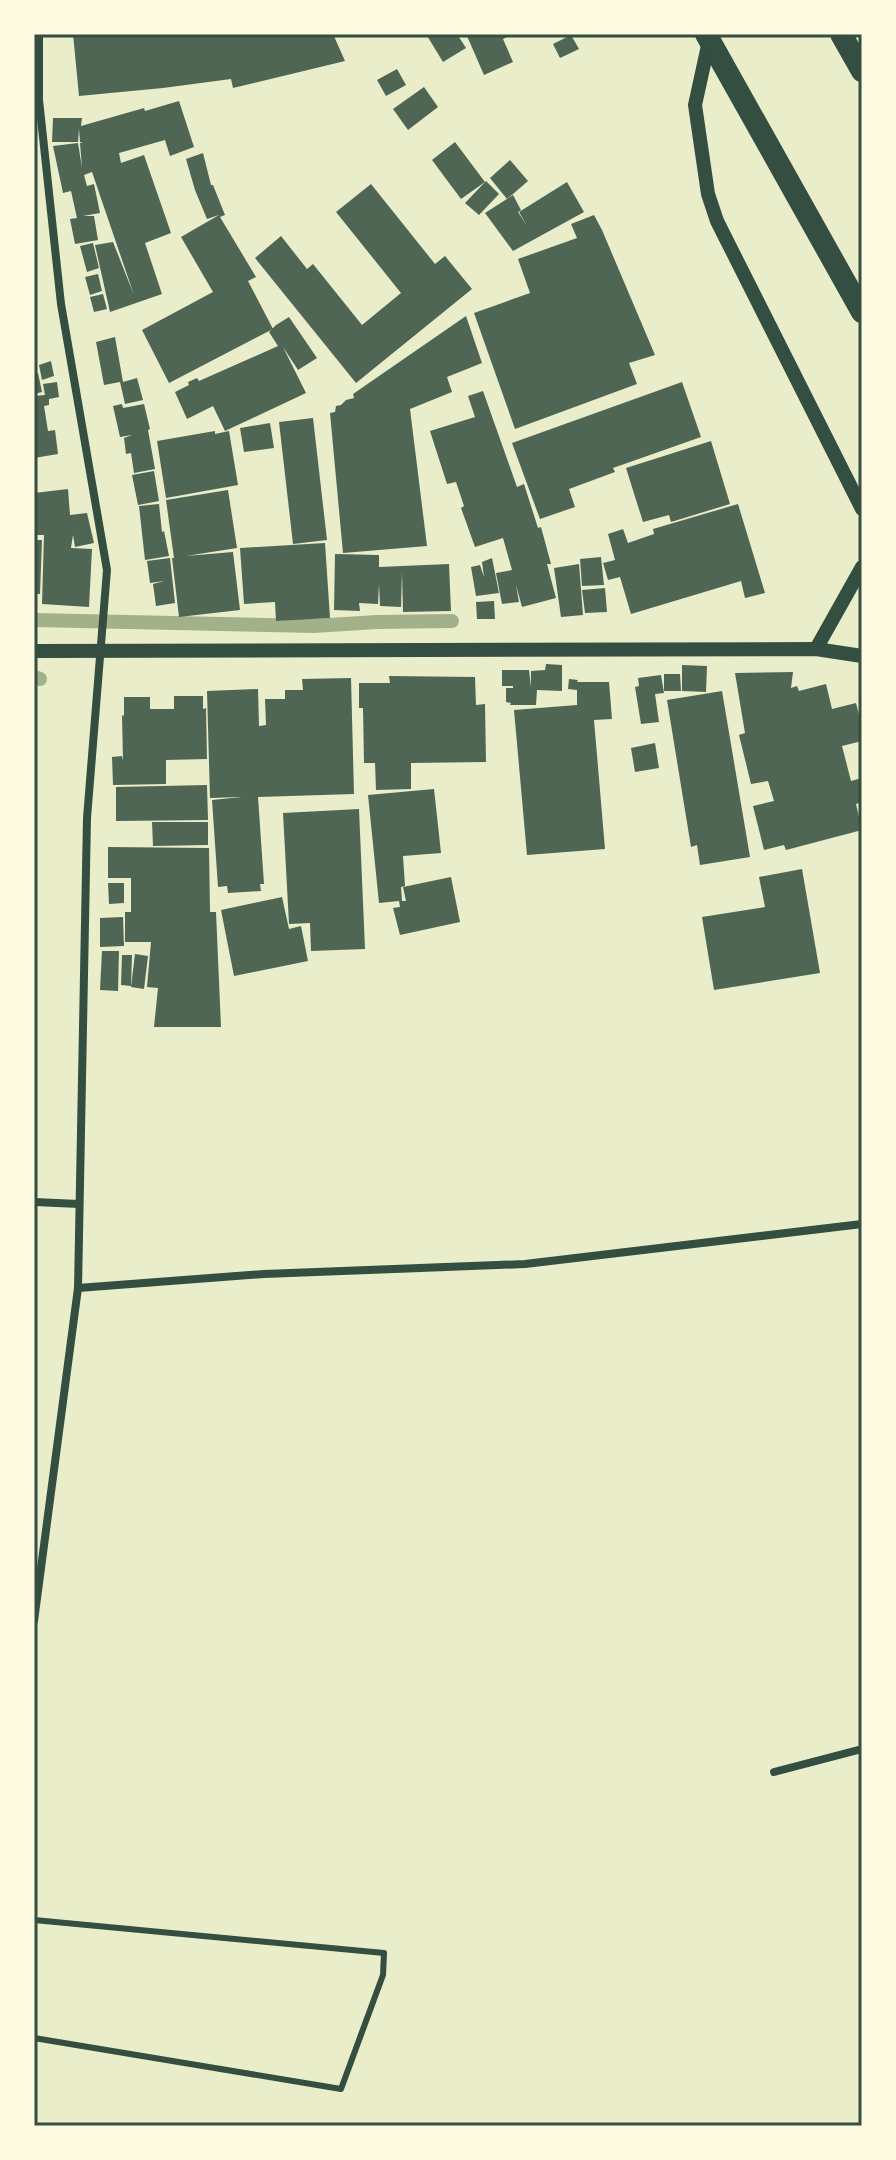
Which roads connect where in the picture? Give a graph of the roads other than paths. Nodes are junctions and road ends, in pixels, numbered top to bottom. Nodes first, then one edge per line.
1 (39, 34) edge
2 (841, 34) edge
3 (708, 37) edge
4 (862, 71) edge
5 (36, 100) edge
6 (862, 312) edge
7 (862, 509) edge
8 (862, 567) edge
9 (816, 649) junction
10 (34, 651) edge
11 (101, 652) junction
12 (862, 656) edge
13 (34, 1202) edge
14 (79, 1204) junction
15 (862, 1224) edge
16 (78, 1288) junction
17 (34, 1621) edge
18 (862, 1749) edge
19 (774, 1772) dead end
20 (34, 1920) edge
21 (34, 2038) edge

1 - 5 street
2 - 4 highway
3 - 6 highway
3 - 7 street
5 - 11 street
8 - 9 street
9 - 11 street
9 - 12 street
10 - 11 street
11 - 14 street
13 - 14 street
14 - 16 street
15 - 16 street
16 - 17 street
18 - 19 street
20 - 21 lane

